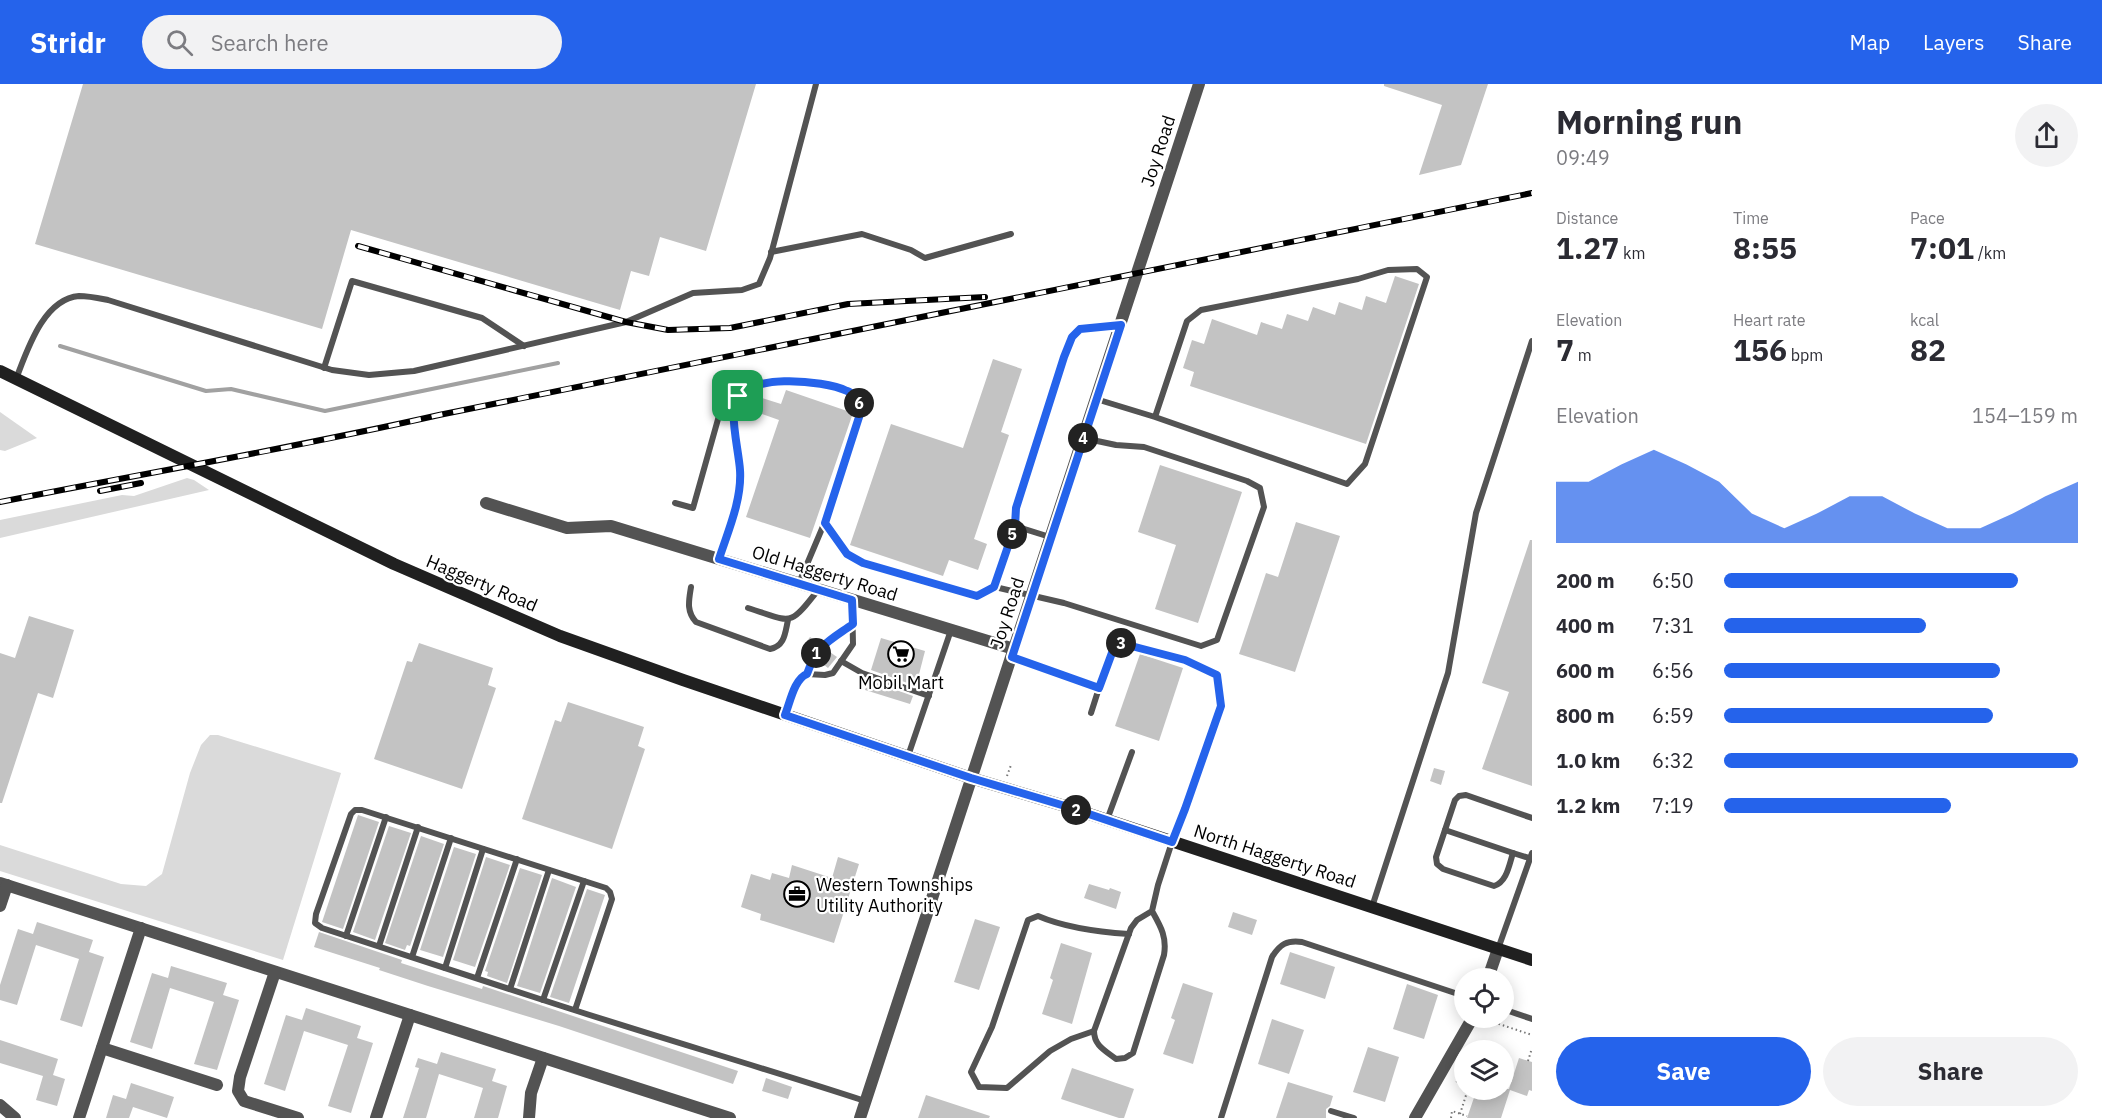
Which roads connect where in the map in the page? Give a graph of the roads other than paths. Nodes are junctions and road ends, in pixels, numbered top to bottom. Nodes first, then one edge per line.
1 (816, 84) edge
2 (1199, 84) edge
3 (1011, 234) dead end
4 (771, 252) junction
5 (1121, 325) junction
6 (1532, 341) edge
7 (524, 346) junction
8 (324, 368) junction
9 (0, 371) edge
10 (16, 379) junction
11 (1096, 399) junction
12 (734, 406) junction
13 (1155, 417) junction
14 (1083, 438) junction
15 (486, 503) dead end
16 (675, 503) dead end
17 (825, 523) junction
18 (1015, 526) junction
19 (1050, 537) junction
20 (719, 559) junction
21 (798, 584) junction
22 (691, 587) dead end
23 (994, 587) junction
24 (818, 590) junction
25 (1032, 594) junction
26 (852, 600) junction
27 (748, 608) dead end
28 (788, 620) junction
29 (853, 624) junction
30 (951, 630) junction
31 (1013, 653) junction
32 (841, 661) junction
33 (807, 674) junction
34 (1099, 688) junction
35 (929, 696) junction
36 (1091, 713) dead end
37 (785, 715) junction
38 (1132, 752) dead end
39 (908, 756) junction
40 (971, 778) junction
41 (386, 817) junction
42 (1532, 818) edge
43 (1107, 820) junction
44 (418, 828) junction
45 (1445, 830) junction
46 (451, 838) junction
47 (1172, 842) junction
48 (483, 849) junction
49 (1513, 853) junction
50 (1531, 857) edge
51 (517, 859) junction
52 (549, 870) junction
53 (584, 881) junction
54 (4, 884) edge
55 (0, 906) edge
56 (1372, 907) junction
57 (1152, 911) junction
58 (141, 928) junction
59 (1129, 934) junction
60 (346, 936) junction
61 (379, 946) junction
62 (1498, 949) junction
63 (412, 957) junction
64 (1532, 960) edge
65 (444, 968) junction
66 (1491, 968) edge
67 (275, 972) junction
68 (477, 978) junction
69 (510, 989) junction
70 (1454, 993) edge
71 (543, 1000) junction
72 (574, 1010) junction
73 (1514, 1013) edge
74 (410, 1015) junction
75 (1532, 1019) edge
76 (1467, 1028) edge
77 (1094, 1031) junction
78 (102, 1048) junction
79 (543, 1058) junction
80 (217, 1085) dead end
81 (865, 1101) junction
82 (0, 1105) edge
83 (688, 1105) junction
84 (1331, 1111) dead end
85 (15, 1118) edge
86 (79, 1118) edge
87 (298, 1118) edge
88 (376, 1118) edge
89 (529, 1118) edge
90 (684, 1118) edge
91 (730, 1118) edge
92 (860, 1118) edge
93 (1221, 1118) edge
94 (1354, 1118) edge
95 (1416, 1118) edge

1 - 4 lane
2 - 5 street, Joy Road
3 - 4 lane
4 - 7 lane
5 - 11 street, Joy Road
5 - 18 lane
6 - 56 lane
7 - 8 lane
7 - 8 lane
8 - 10 lane
9 - 10 main road, Haggerty Road
10 - 37 main road, Haggerty Road
11 - 13 lane
11 - 14 street, Joy Road
12 - 16 lane
12 - 17 lane
12 - 20 lane
13 - 13 lane
14 - 19 street, Joy Road
14 - 25 lane
15 - 20 street, Old Haggerty Road
17 - 21 lane
17 - 23 lane
18 - 19 lane
18 - 23 lane
19 - 25 street, Joy Road
20 - 21 street, Old Haggerty Road
21 - 24 street, Old Haggerty Road
22 - 28 lane
23 - 25 lane
24 - 26 street, Old Haggerty Road
24 - 28 lane
25 - 31 street, Joy Road
26 - 29 lane
26 - 30 street, Old Haggerty Road
27 - 28 lane
29 - 32 lane
29 - 33 lane
30 - 31 street, Old Haggerty Road
30 - 35 lane
31 - 34 lane
31 - 40 street, Joy Road
32 - 33 lane
32 - 35 lane
33 - 37 lane
34 - 36 lane
34 - 47 lane
35 - 39 lane
37 - 39 main road, Haggerty Road
38 - 43 lane
39 - 40 main road, Haggerty Road
40 - 43 main road, North Haggerty Road
40 - 81 street, Joy Road
41 - 44 lane
41 - 60 lane
41 - 60 lane
42 - 45 lane
43 - 47 main road, North Haggerty Road
44 - 46 lane
44 - 61 lane
45 - 49 lane
45 - 49 lane
46 - 48 lane
46 - 63 lane
47 - 56 main road, North Haggerty Road
47 - 57 lane
48 - 51 lane
48 - 65 lane
49 - 50 lane
50 - 62 lane
51 - 52 lane
51 - 68 lane
52 - 53 lane
52 - 69 lane
53 - 71 lane
53 - 72 lane
54 - 55 street
54 - 58 street
56 - 62 main road, North Haggerty Road
57 - 59 lane
57 - 77 lane
58 - 67 street
58 - 78 street
59 - 77 lane
59 - 77 lane
60 - 61 lane
61 - 63 lane
62 - 64 main road, North Haggerty Road
62 - 66 street
63 - 65 lane
65 - 68 lane
67 - 74 street
67 - 87 street
68 - 69 lane
69 - 71 lane
70 - 93 lane
71 - 72 lane
72 - 81 lane
73 - 75 lane
74 - 79 street
74 - 88 street
76 - 95 street
78 - 80 street
78 - 86 street
79 - 83 street
79 - 89 street
81 - 92 street, Joy Road
82 - 85 street
83 - 90 street
83 - 91 street
84 - 94 lane

